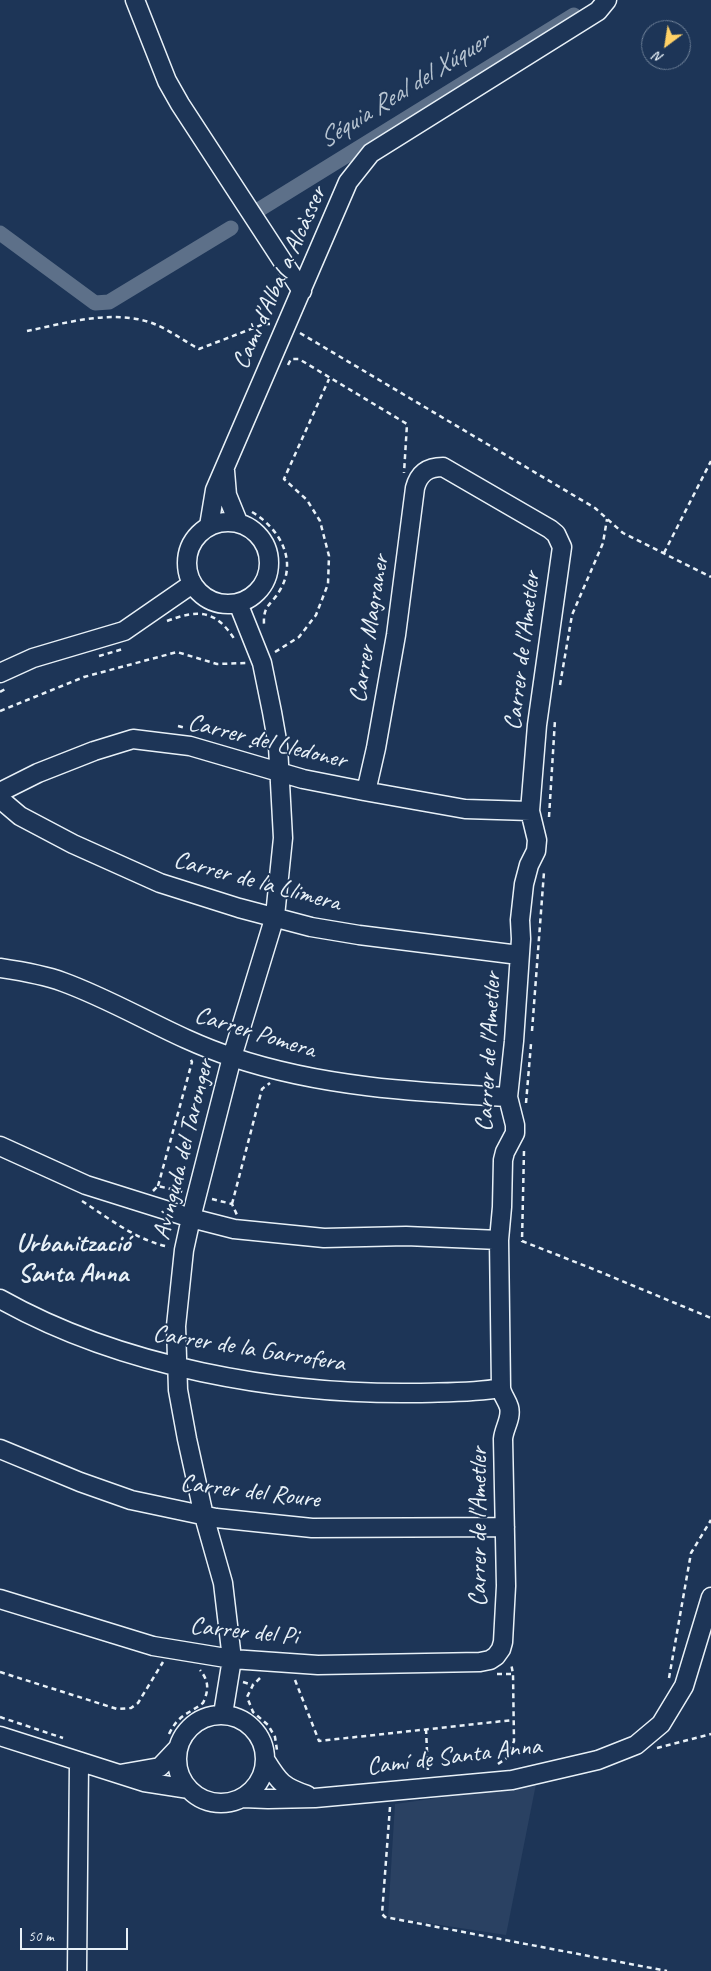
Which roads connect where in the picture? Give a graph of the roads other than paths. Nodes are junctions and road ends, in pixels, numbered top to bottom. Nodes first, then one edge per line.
1 (135, 0) edge
2 (606, 0) edge
3 (302, 290) junction
4 (225, 466) junction
5 (242, 516) junction
6 (209, 526) junction
7 (556, 534) joint
8 (192, 584) junction
9 (238, 604) junction
10 (4, 680) edge
11 (280, 771) junction
12 (364, 791) junction
13 (0, 792) edge
14 (0, 799) edge
15 (530, 812) junction
16 (276, 916) junction
17 (519, 955) junction
18 (0, 968) edge
19 (232, 1057) junction
20 (508, 1097) junction
21 (0, 1146) edge
22 (191, 1218) junction
23 (499, 1240) junction
24 (0, 1299) edge
25 (178, 1367) junction
26 (501, 1388) junction
27 (0, 1449) edge
28 (204, 1516) junction
29 (505, 1526) junction
30 (711, 1597) edge
31 (0, 1599) edge
32 (232, 1659) junction
33 (490, 1660) joint
34 (222, 1714) junction
35 (0, 1736) edge
36 (173, 1743) junction
37 (272, 1760) junction
38 (79, 1763) junction
39 (117, 1774) junction
40 (189, 1789) junction
41 (243, 1798) junction
42 (315, 1798) junction
43 (77, 1971) edge

1 - 3 street
2 - 3 street, Camí d'Albal a Alcàsser
3 - 4 street, Camí d'Albal a Alcàsser
4 - 5 street, Camí d'Albal a Alcàsser
4 - 6 street
5 - 6 street
5 - 9 street
6 - 8 street
7 - 12 street, Carrer Magraner
7 - 15 street, Carrer de l'Ametler
8 - 9 street
8 - 10 street
9 - 11 street, Avinguda del Taronger
11 - 12 street, Carrer del Lledoner
11 - 13 street, Carrer del Lledoner
11 - 16 street, Avinguda del Taronger
12 - 15 street, Carrer del Lledoner
14 - 16 street, Carrer de la Llimera
15 - 17 street, Carrer de l'Ametler
16 - 17 street, Carrer de la Llimera
16 - 19 street, Avinguda del Taronger
17 - 20 street, Carrer de l'Ametler
18 - 19 street, Carrer Pomera
19 - 20 street, Carrer Pomera
19 - 22 street, Avinguda del Taronger
20 - 23 street, Carrer de l'Ametler
21 - 22 street
22 - 23 street
22 - 25 street, Avinguda del Taronger
23 - 26 street, Carrer de l'Ametler
24 - 25 street, Carrer de la Garrofera
25 - 26 street, Carrer de la Garrofera
25 - 28 street, Avinguda del Taronger
26 - 29 street, Carrer de l'Ametler
27 - 28 street, Carrer del Roure
28 - 29 street, Carrer del Roure
28 - 32 street, Avinguda del Taronger
29 - 33 street, Carrer de l'Ametler
30 - 42 street, Camí de Santa Anna
31 - 32 street, Carrer del Pi
32 - 33 street, Carrer del Pi
32 - 34 street, Avinguda del Taronger
34 - 36 street
34 - 37 street
35 - 38 street
36 - 39 street
36 - 40 street
37 - 41 street
37 - 42 street, Camí de Santa Anna
38 - 39 street
38 - 43 street
39 - 40 street
40 - 41 street
41 - 42 street, Camí de Santa Anna

